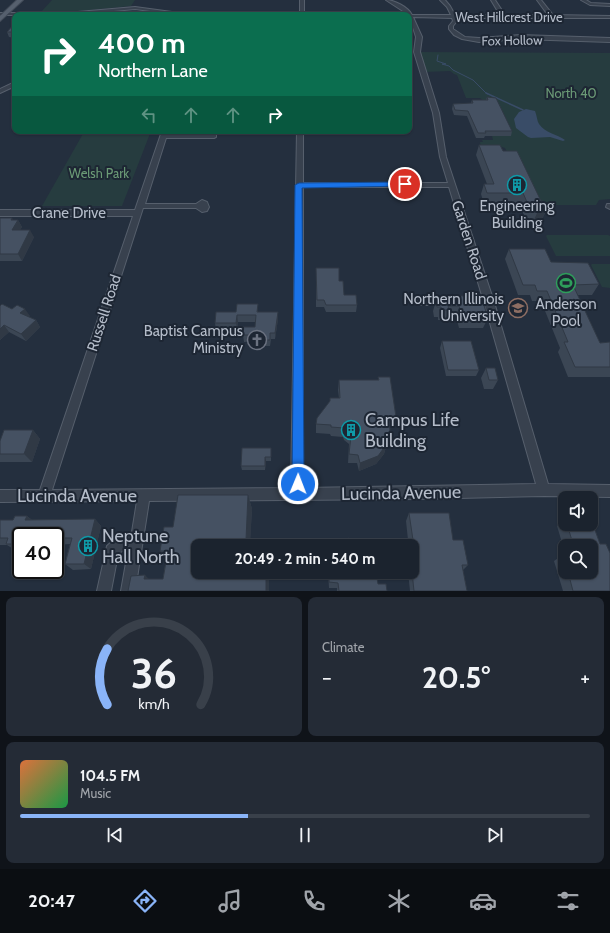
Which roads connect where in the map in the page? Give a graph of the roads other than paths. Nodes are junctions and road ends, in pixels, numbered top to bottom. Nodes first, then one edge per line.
1 (20, 0) edge
2 (140, 0) edge
3 (302, 0) edge
4 (388, 0) edge
5 (442, 0) edge
6 (493, 0) edge
7 (539, 0) edge
8 (583, 0) edge
9 (610, 5) edge
10 (135, 8) junction
11 (104, 12) edge
12 (168, 12) edge
13 (302, 12) edge
14 (406, 12) edge
15 (3, 14) edge
16 (412, 16) edge
17 (454, 16) junction
18 (503, 16) junction
19 (552, 17) junction
20 (610, 17) edge
21 (0, 19) edge
22 (412, 21) edge
23 (515, 29) dead end
24 (520, 37) junction
25 (610, 40) edge
26 (12, 85) edge
27 (0, 91) edge
28 (164, 134) edge
29 (300, 134) edge
30 (214, 136) dead end
31 (451, 184) junction
32 (299, 185) junction
33 (198, 206) dead end
34 (138, 209) junction
35 (0, 213) edge
36 (422, 302) dead end
37 (460, 302) edge
38 (544, 490) junction
39 (610, 491) edge
40 (297, 494) junction
41 (0, 496) edge
42 (44, 496) junction
43 (144, 496) junction
44 (136, 537) junction
45 (104, 591) edge
46 (128, 591) edge

1 - 15 main road
2 - 10 street
3 - 13 street
4 - 14 street, Garden Road
5 - 17 street
6 - 18 street
7 - 19 street
8 - 9 street
10 - 11 street
10 - 12 street
15 - 21 main road
16 - 17 street, West Hillcrest Drive
17 - 18 street, West Hillcrest Drive
17 - 24 street, Fox Hollow
18 - 19 street, West Hillcrest Drive
19 - 20 street, West Hillcrest Drive
22 - 31 street, Garden Road
23 - 24 street
24 - 25 street, Fox Hollow
26 - 27 street
28 - 30 street
28 - 34 street, Russell Road
29 - 32 street
31 - 32 street
31 - 38 street, Garden Road
32 - 40 street
33 - 34 street, Crane Drive
34 - 35 street, Crane Drive
34 - 42 street, Russell Road
36 - 37 street
38 - 39 street, Lucinda Avenue
38 - 40 street, Lucinda Avenue
40 - 43 street, Lucinda Avenue
41 - 42 street, Lucinda Avenue
42 - 43 street, Lucinda Avenue
43 - 44 street
44 - 45 street
44 - 46 street

